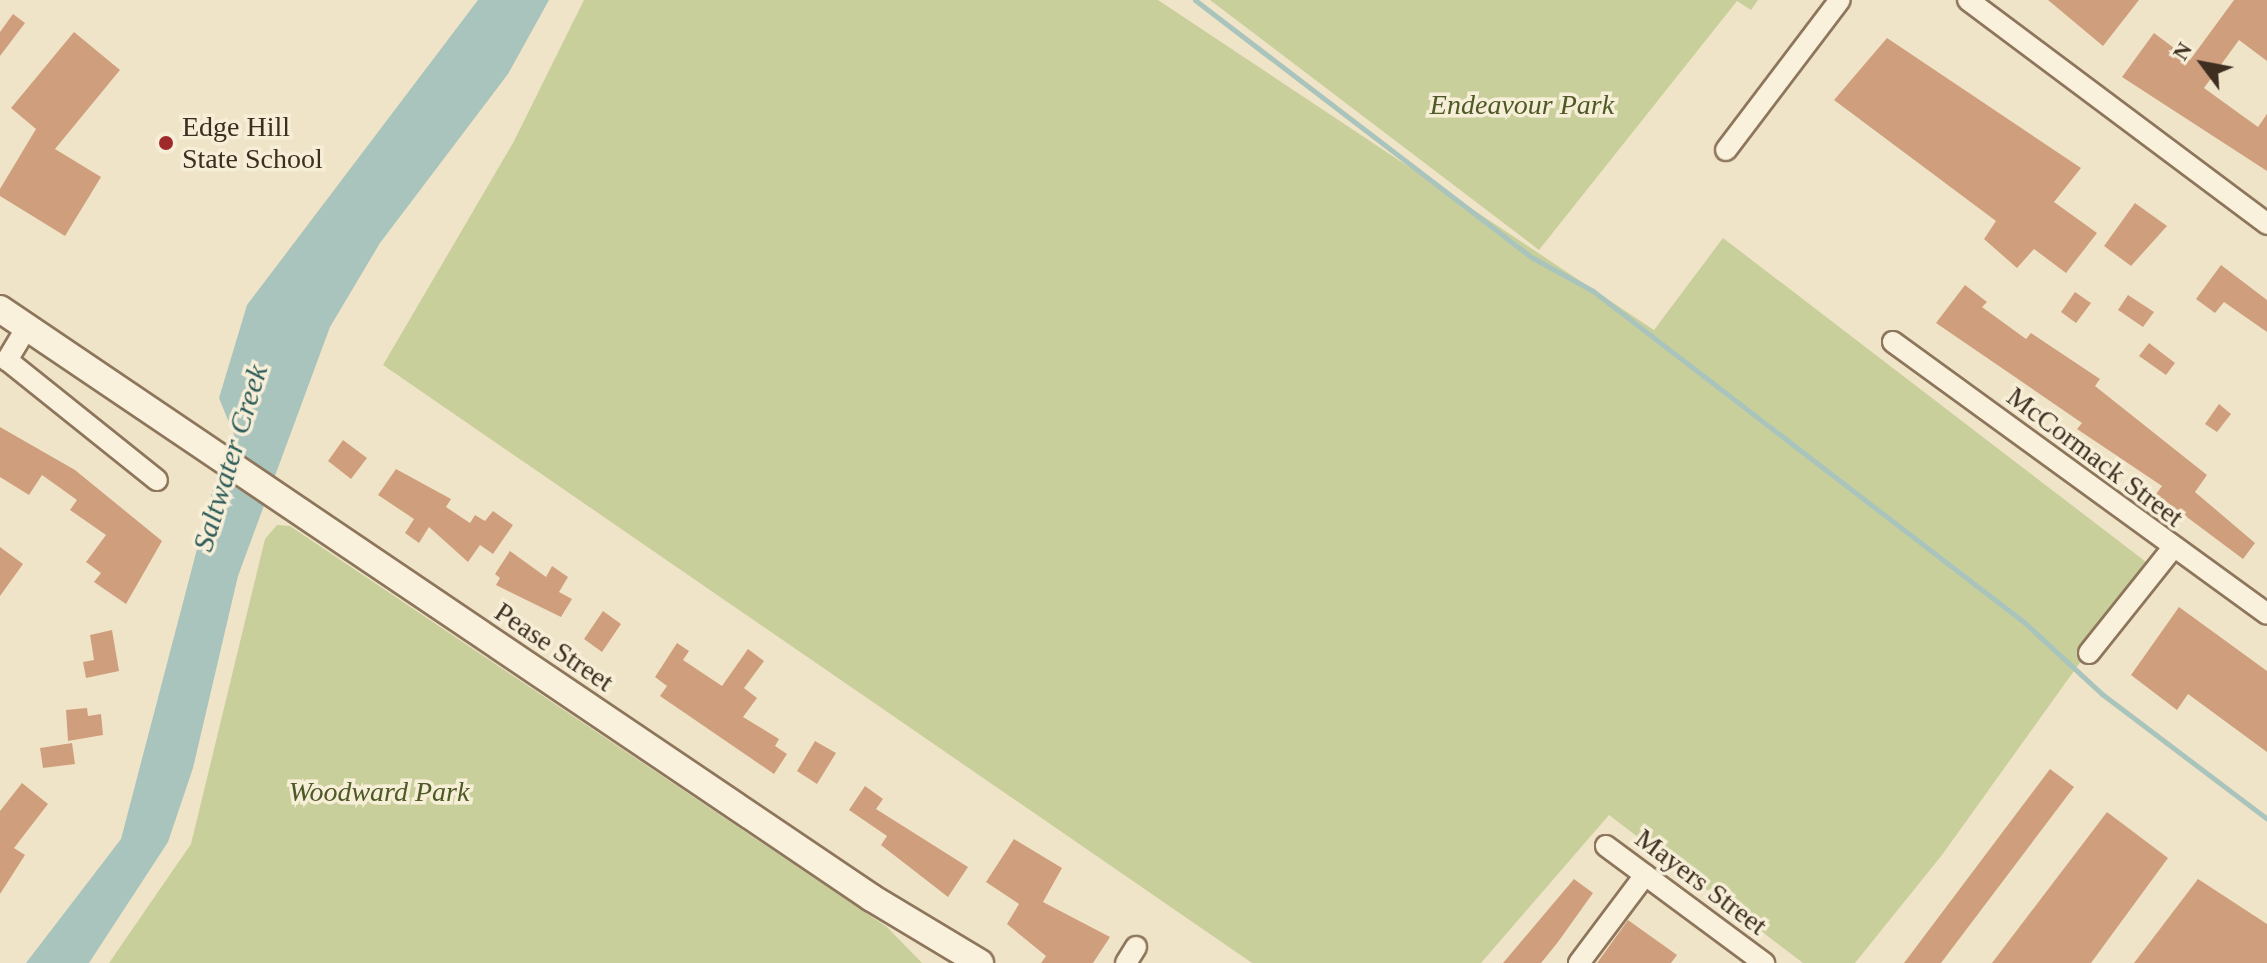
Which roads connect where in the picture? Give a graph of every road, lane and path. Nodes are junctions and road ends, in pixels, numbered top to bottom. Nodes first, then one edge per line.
1 (1840, 0) edge
2 (1968, 0) edge
3 (1726, 150) dead end
4 (2267, 224) edge
5 (0, 309) edge
6 (16, 330) edge
7 (1893, 342) dead end
8 (157, 480) dead end
9 (2172, 549) junction
10 (2264, 606) edge
11 (2089, 653) dead end
12 (1606, 846) dead end
13 (1645, 875) junction
14 (872, 898) junction
15 (948, 963) edge
16 (980, 963) edge
17 (1579, 963) edge
18 (1764, 963) edge

1 - 3 street
2 - 4 street
5 - 6 street, Pease Street
6 - 8 street
6 - 14 street, Pease Street
7 - 9 street, McCormack Street
9 - 10 street, McCormack Street
9 - 11 street
12 - 13 street, Mayers Street
13 - 17 street
13 - 18 street, Mayers Street
14 - 15 street, Pease Street
14 - 16 street, Pease Street

